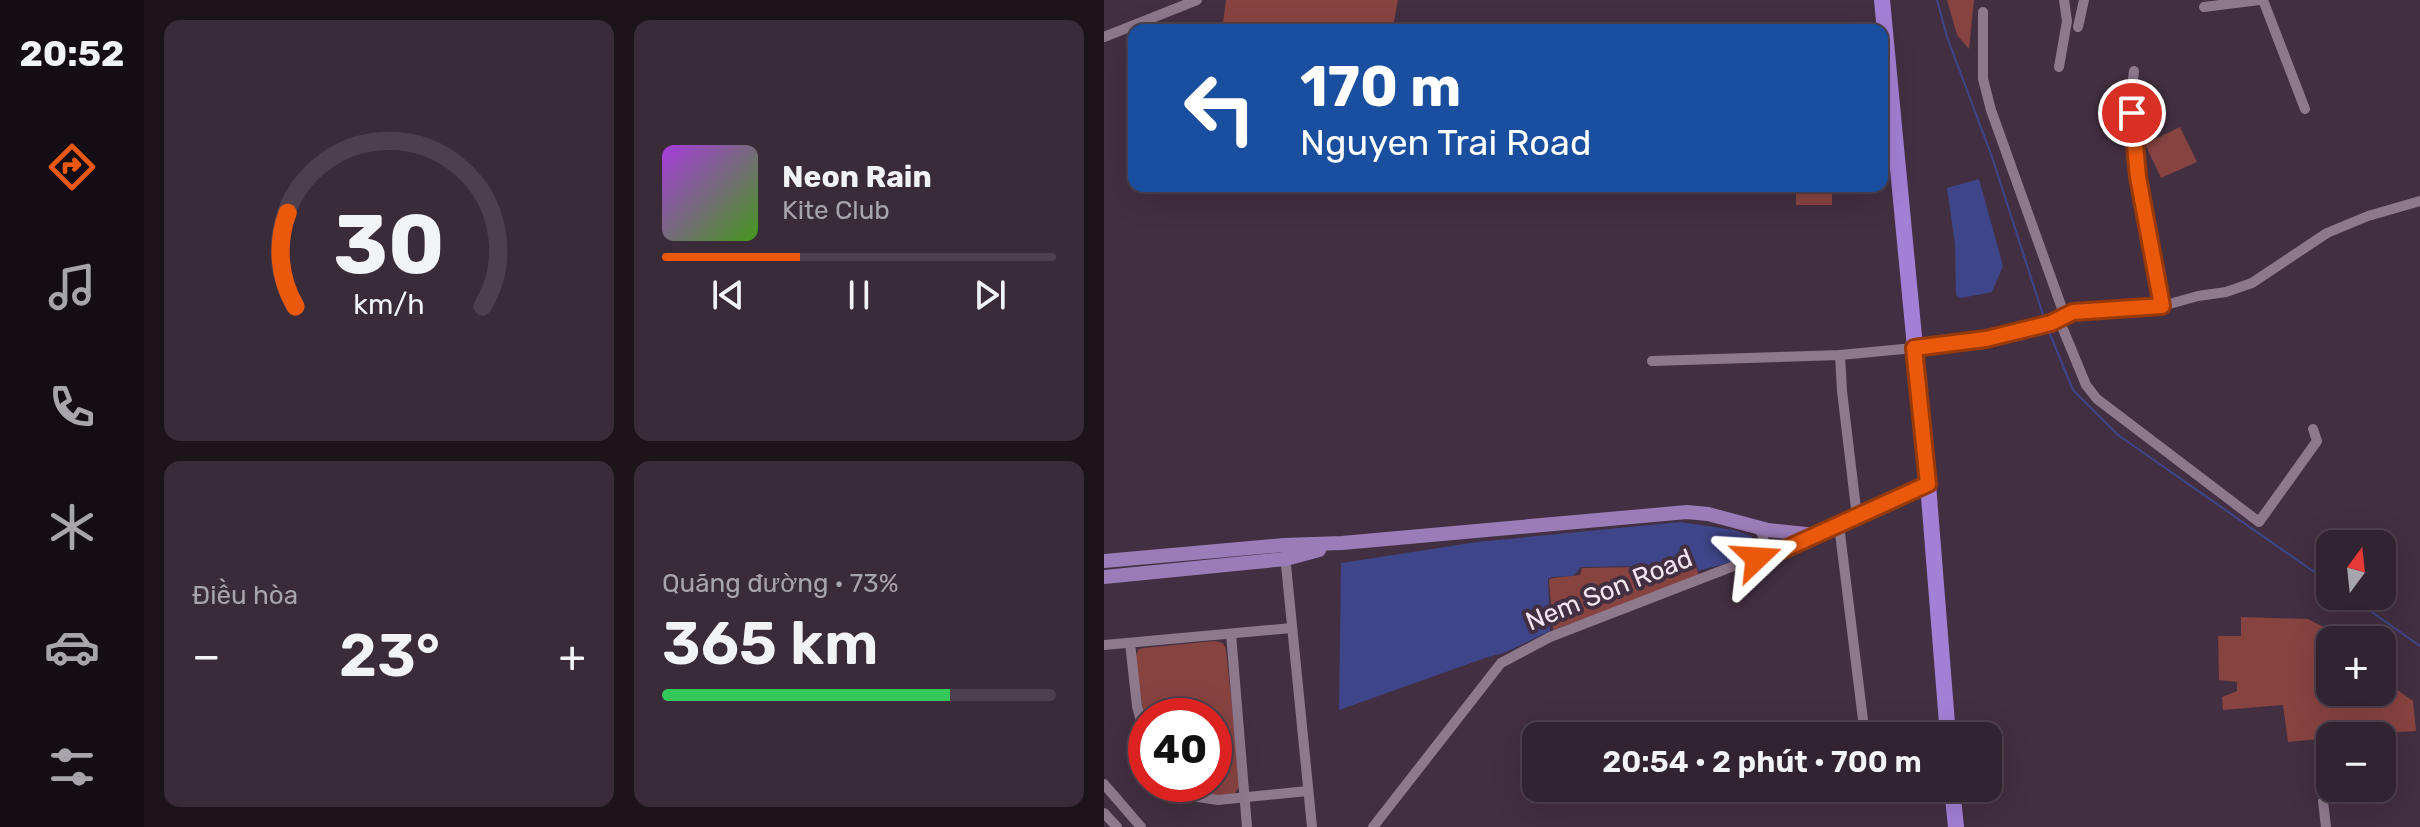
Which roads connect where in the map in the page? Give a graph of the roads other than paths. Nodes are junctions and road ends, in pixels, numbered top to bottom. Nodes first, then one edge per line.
1 (1197, 0) edge
2 (1882, 0) edge
3 (2064, 0) edge
4 (2084, 0) edge
5 (2261, 0) edge
6 (2204, 7) dead end
7 (1983, 12) dead end
8 (1137, 24) edge
9 (1884, 24) edge
10 (1128, 27) edge
11 (2078, 27) dead end
12 (1104, 37) edge
13 (1888, 65) edge
14 (2059, 67) dead end
15 (2134, 71) dead end
16 (2305, 109) dead end
17 (2420, 201) edge
18 (2162, 306) junction
19 (2059, 318) junction
20 (1914, 348) junction
21 (1840, 355) junction
22 (1652, 361) dead end
23 (2313, 429) dead end
24 (1928, 484) junction
25 (1857, 517) junction
26 (1839, 525) junction
27 (1753, 526) junction
28 (1816, 535) junction
29 (1285, 552) junction
30 (1757, 558) junction
31 (1104, 561) edge
32 (1175, 562) junction
33 (1104, 577) edge
34 (1292, 628) junction
35 (1231, 634) junction
36 (1130, 643) junction
37 (1104, 645) edge
38 (1136, 698) edge
39 (1863, 722) edge
40 (1947, 722) edge
41 (1104, 784) edge
42 (1308, 791) junction
43 (1244, 798) junction
44 (1232, 799) edge
45 (1953, 802) edge
46 (2323, 802) edge
47 (1104, 813) edge
48 (1117, 827) edge
49 (1141, 827) edge
50 (1247, 827) edge
51 (1312, 827) edge
52 (1373, 827) edge
53 (1956, 827) edge
54 (2326, 827) edge

1 - 8 street
2 - 9 highway
3 - 14 street
4 - 11 street
5 - 6 street
5 - 16 street
7 - 19 street
10 - 12 street
13 - 20 highway
15 - 18 street
17 - 18 street
18 - 19 street
19 - 20 street
19 - 23 street
20 - 21 street
20 - 24 highway
21 - 22 street
21 - 25 street
24 - 25 main road, Nem Son Road
24 - 40 highway
25 - 26 main road, Nem Son Road
26 - 28 main road, Nem Son Road
26 - 39 street
27 - 28 main road
27 - 29 main road
27 - 30 street
28 - 30 street, Nem Son Road
29 - 32 main road
29 - 34 street
30 - 52 street, Nem Son Road
31 - 32 main road
32 - 33 main road
34 - 35 street
34 - 42 street
35 - 36 street
35 - 43 street
36 - 37 street
36 - 38 street
41 - 49 street
42 - 43 street
42 - 51 street
43 - 44 street
43 - 50 street
45 - 53 highway
46 - 54 street
47 - 48 street

